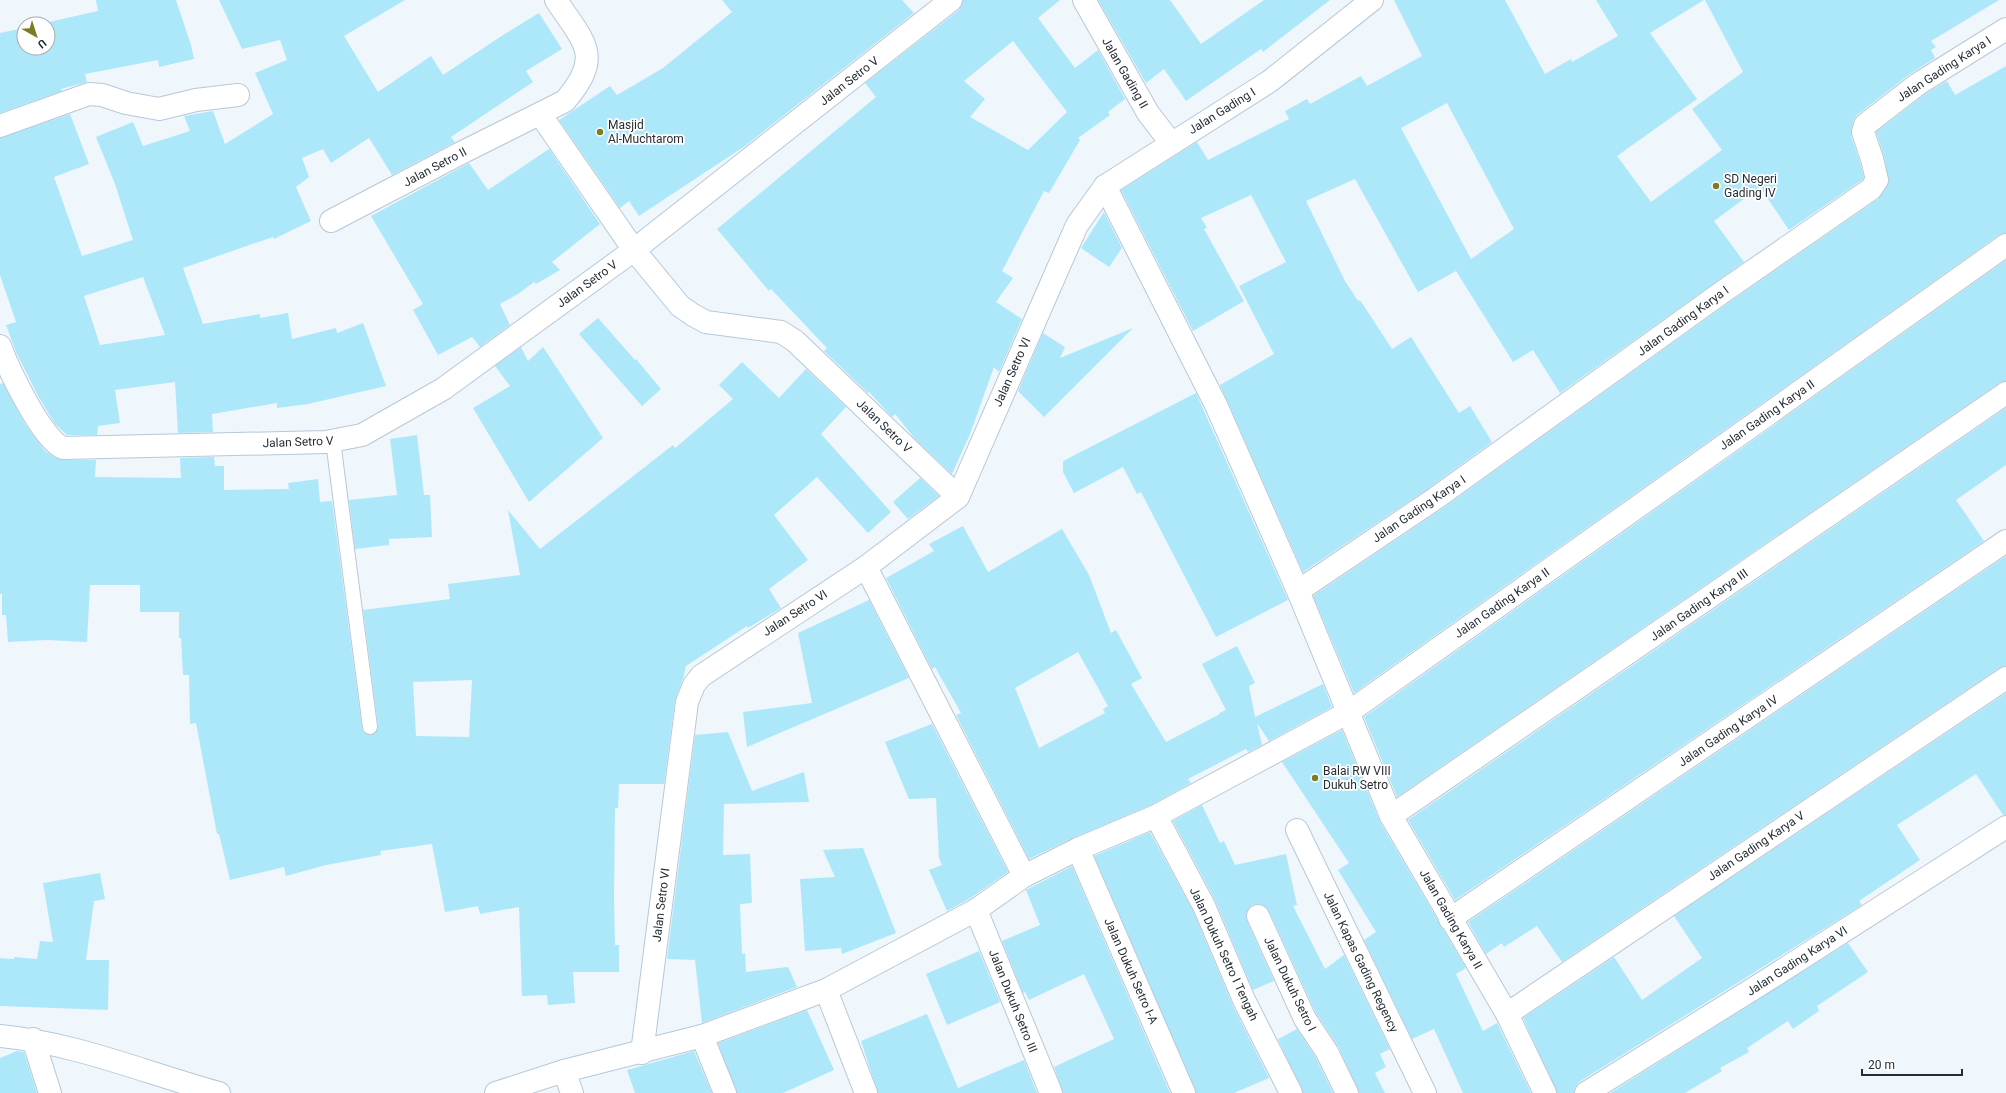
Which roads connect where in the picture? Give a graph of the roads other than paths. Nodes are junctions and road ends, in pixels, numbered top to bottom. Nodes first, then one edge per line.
1 (556, 0) edge
2 (951, 0) edge
3 (1084, 0) edge
4 (1372, 0) edge
5 (2006, 29) edge
6 (238, 95) dead end
7 (540, 114) junction
8 (0, 126) edge
9 (1171, 143) junction
10 (1105, 186) junction
11 (332, 221) dead end
12 (1077, 225) joint
13 (2006, 245) edge
14 (634, 250) junction
15 (2, 359) edge
16 (2006, 393) edge
17 (333, 441) junction
18 (958, 497) junction
19 (2006, 541) edge
20 (866, 567) junction
21 (1298, 591) junction
22 (2006, 678) edge
23 (1349, 712) junction
24 (370, 727) dead end
25 (1156, 816) junction
26 (1391, 816) junction
27 (2006, 827) edge
28 (1297, 830) dead end
29 (1078, 849) junction
30 (1024, 876) junction
31 (976, 910) junction
32 (1258, 916) dead end
33 (1450, 919) junction
34 (826, 990) junction
35 (1507, 1014) junction
36 (0, 1036) edge
37 (702, 1036) junction
38 (33, 1039) junction
39 (642, 1053) junction
40 (564, 1071) junction
41 (207, 1091) edge
42 (50, 1093) edge
43 (496, 1093) edge
44 (572, 1093) edge
45 (725, 1093) edge
46 (866, 1093) edge
47 (1051, 1093) edge
48 (1184, 1093) edge
49 (1291, 1093) edge
50 (1347, 1093) edge
51 (1425, 1093) edge
52 (1545, 1093) edge
53 (1586, 1093) edge

1 - 7 street, Jalan Setro II
2 - 14 street, Jalan Setro V
3 - 9 street, Jalan Gading II
4 - 9 street, Jalan Gading I
5 - 21 street, Jalan Gading Karya I
6 - 8 street
7 - 11 street, Jalan Setro II
7 - 14 street
9 - 10 street, Jalan Gading I
10 - 12 street, Jalan Gading I
10 - 21 street
12 - 18 street, Jalan Setro VI
13 - 23 street, Jalan Gading Karya II
14 - 17 street, Jalan Setro V
14 - 18 street, Jalan Setro V
15 - 17 street, Jalan Setro V
16 - 26 street, Jalan Gading Karya III
17 - 24 lane
18 - 20 street, Jalan Setro VI
19 - 33 street, Jalan Gading Karya IV
20 - 30 street
20 - 39 street, Jalan Setro VI
21 - 23 street
22 - 35 street, Jalan Gading Karya V
23 - 25 street
23 - 26 street, Jalan Gading Karya II
25 - 29 street
25 - 49 street, Jalan Dukuh Setro I Tengah
26 - 33 street, Jalan Gading Karya II
27 - 53 street, Jalan Gading Karya VI
28 - 51 street, Jalan Kapas Gading Regency
29 - 30 street
29 - 48 street, Jalan Dukuh Setro I-A
30 - 31 street
31 - 34 street
31 - 47 street, Jalan Dukuh Setro III
32 - 50 street, Jalan Dukuh Setro I
33 - 35 street, Jalan Gading Karya II
34 - 37 street
34 - 46 street
35 - 52 street, Jalan Gading Karya II
36 - 38 street
37 - 39 street
37 - 45 street
38 - 41 street
38 - 42 street
39 - 40 street
40 - 43 street
40 - 44 street

